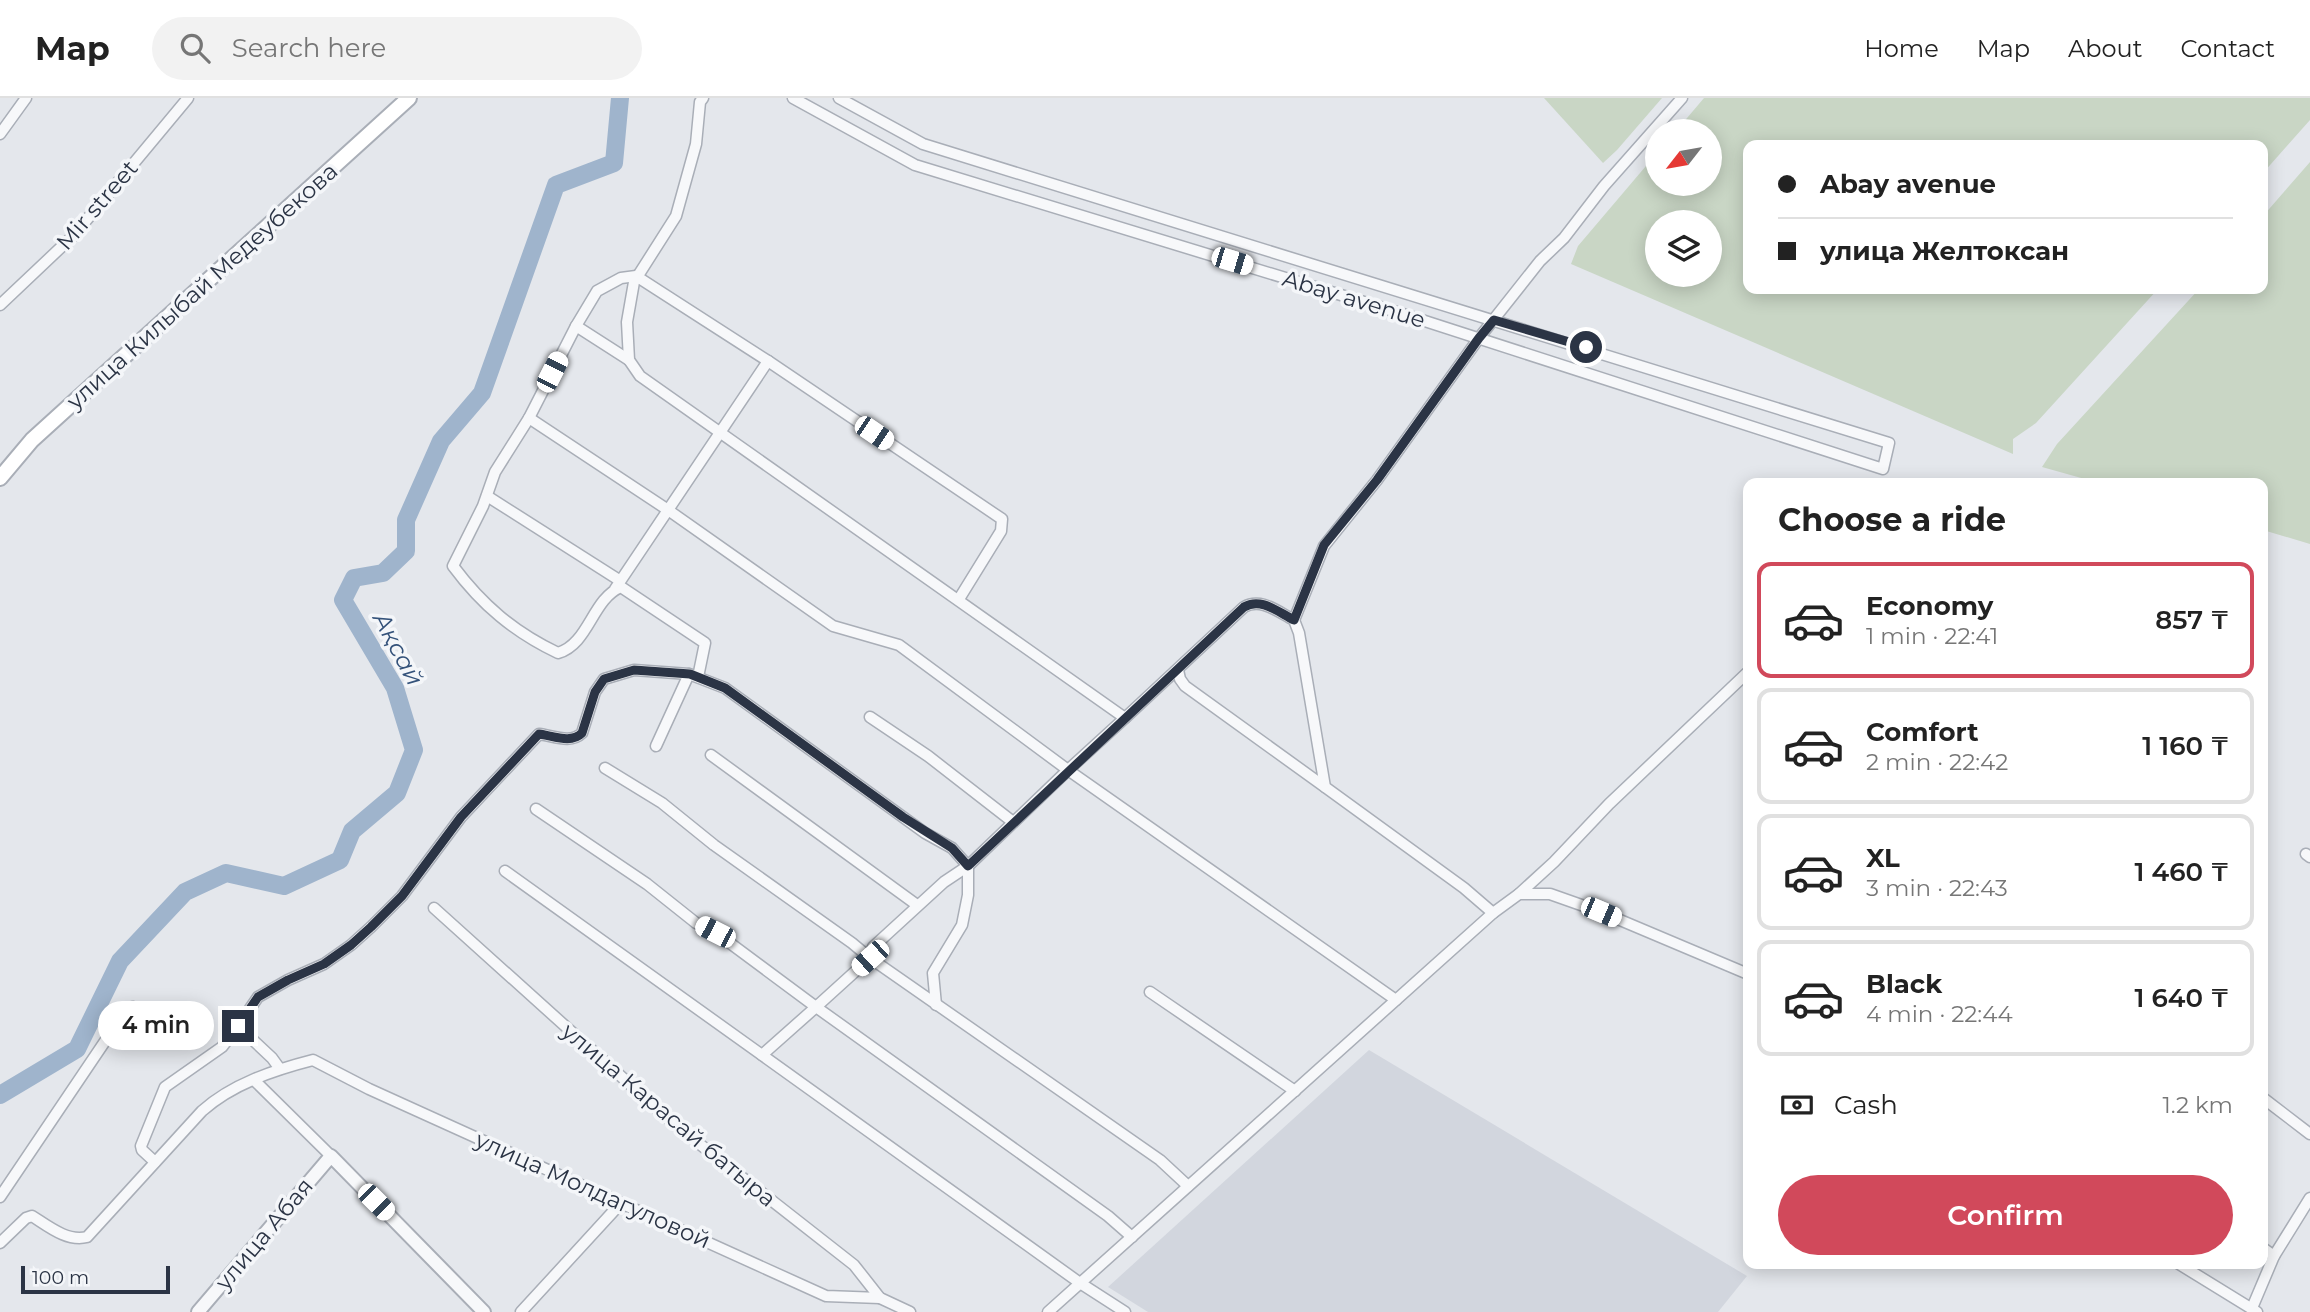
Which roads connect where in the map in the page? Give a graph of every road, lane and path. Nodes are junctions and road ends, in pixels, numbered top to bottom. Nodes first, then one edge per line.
1 (26, 98) edge
2 (188, 98) edge
3 (409, 98) edge
4 (703, 98) edge
5 (793, 98) edge
6 (839, 98) edge
7 (1682, 98) edge
8 (0, 134) edge
9 (636, 276) junction
10 (0, 305) edge
11 (1494, 320) junction
12 (576, 326) junction
13 (1479, 338) junction
14 (629, 360) junction
15 (768, 361) junction
16 (529, 418) junction
17 (720, 433) junction
18 (0, 478) edge
19 (487, 496) junction
20 (668, 510) junction
21 (617, 584) junction
22 (959, 599) junction
23 (1294, 620) junction
24 (1178, 670) junction
25 (694, 676) junction
26 (1743, 677) edge
27 (870, 717) dead end
28 (1125, 718) junction
29 (656, 747) dead end
30 (710, 755) dead end
31 (605, 768) dead end
32 (1068, 770) junction
33 (1325, 787) junction
34 (536, 809) dead end
35 (1013, 822) junction
36 (968, 866) junction
37 (505, 871) dead end
38 (1519, 894) junction
39 (917, 905) junction
40 (433, 908) dead end
41 (1493, 913) junction
42 (870, 958) junction
43 (1743, 972) edge
44 (1150, 992) dead end
45 (1396, 1000) junction
46 (936, 1004) junction
47 (134, 1007) dead end
48 (816, 1007) junction
49 (238, 1026) junction
50 (762, 1055) junction
51 (280, 1069) junction
52 (255, 1081) junction
53 (1295, 1091) junction
54 (2268, 1102) edge
55 (2310, 1134) edge
56 (331, 1156) junction
57 (155, 1162) junction
58 (1188, 1186) junction
59 (0, 1197) edge
60 (2310, 1198) edge
61 (621, 1203) junction
62 (1132, 1237) junction
63 (0, 1243) edge
64 (2268, 1252) edge
65 (2274, 1256) junction
66 (2187, 1269) edge
67 (1080, 1283) junction
68 (880, 1298) junction
69 (2255, 1310) edge
70 (198, 1312) edge
71 (484, 1312) edge
72 (521, 1312) edge
73 (910, 1312) edge
74 (1048, 1312) edge
75 (1125, 1312) edge

1 - 8 street
2 - 10 street, Mir street
3 - 18 main road, улица Килыбай Медеубекова
4 - 9 street
5 - 13 street, Abay avenue
6 - 11 street, Abay avenue
7 - 11 street
9 - 12 street
9 - 14 street
9 - 15 street
11 - 13 street
11 - 13 street, Abay avenue
12 - 14 street
12 - 16 street
13 - 23 street
14 - 17 street
15 - 17 street
15 - 22 street
16 - 19 street
16 - 20 street
17 - 20 street
17 - 22 street
19 - 21 street
19 - 21 street
20 - 21 street
20 - 32 street
21 - 25 street
22 - 28 street
23 - 24 street
23 - 33 street
24 - 28 street
24 - 33 street
25 - 29 street
25 - 36 street
25 - 49 street
26 - 38 street
27 - 35 street
28 - 32 street
30 - 39 street
31 - 42 street
32 - 35 street
32 - 45 street
33 - 41 street
34 - 48 street
35 - 36 street
36 - 39 street
36 - 46 street
37 - 50 street
38 - 41 street
38 - 43 street
39 - 42 street
40 - 68 street, улица Карасай батыра
41 - 45 street
42 - 46 street
42 - 48 street
44 - 53 street
45 - 53 street
46 - 58 street
47 - 59 street
48 - 50 street
48 - 62 street
49 - 51 street
49 - 57 street
50 - 67 street
51 - 52 street
51 - 61 street, улица Молдагуловой
52 - 56 street
52 - 57 street
53 - 58 street
54 - 55 street
56 - 70 street, улица Абая
56 - 71 street
57 - 63 street
58 - 62 street
60 - 65 street
61 - 68 street, улица Молдагуловой
61 - 72 street
62 - 67 street
64 - 65 street
65 - 69 street
66 - 69 street
67 - 74 street
67 - 75 street
68 - 73 street, улица Карасай батыра

